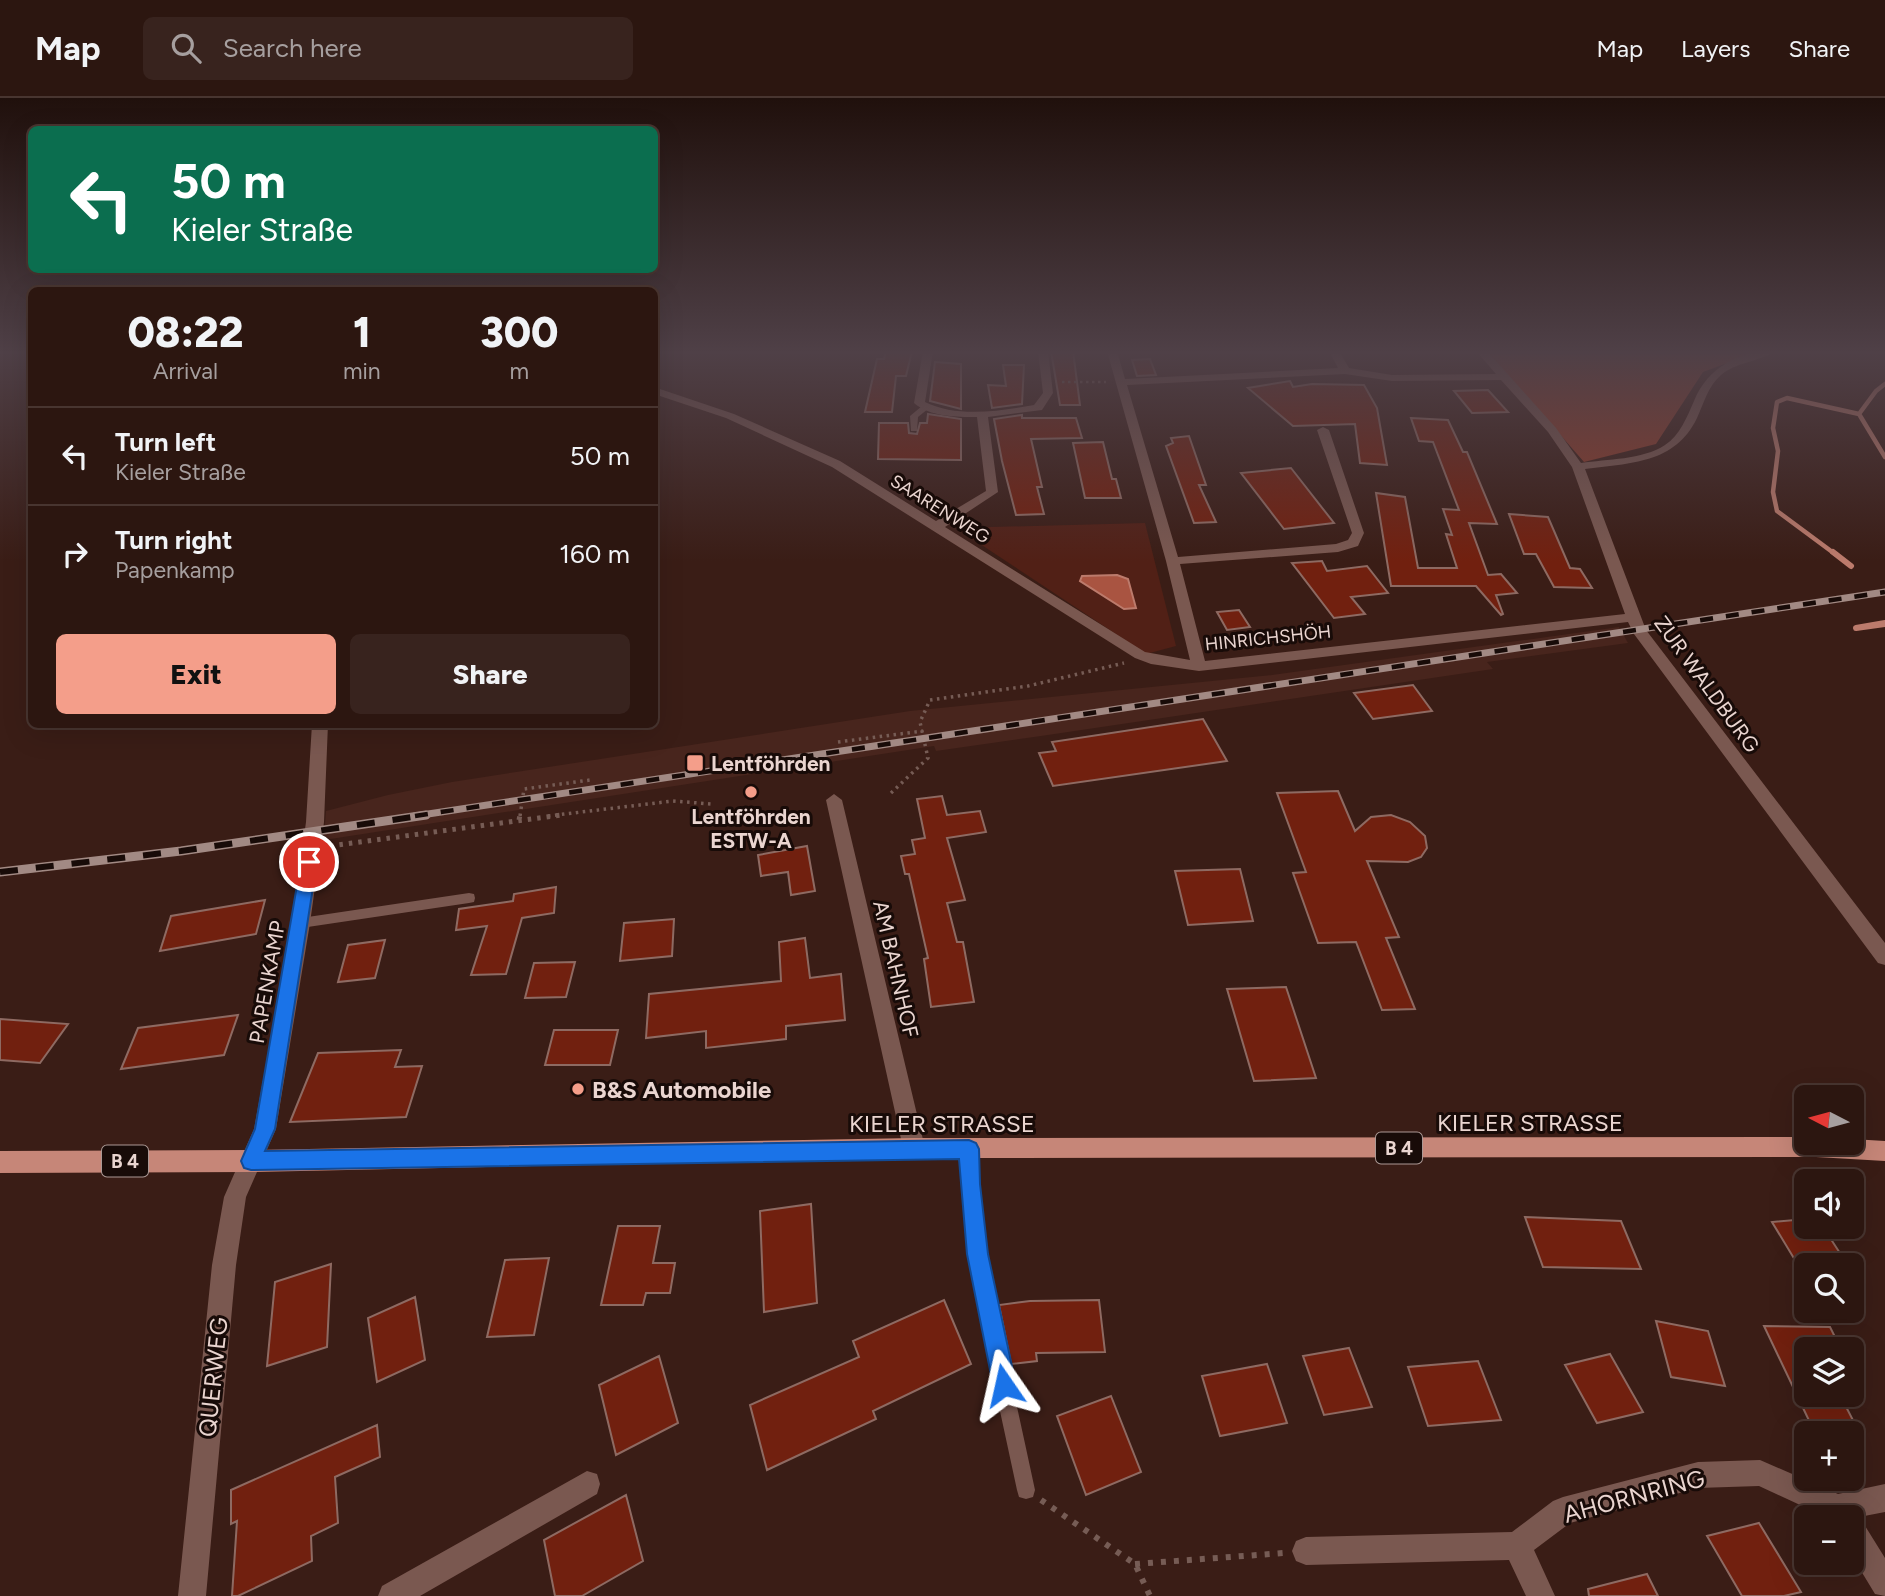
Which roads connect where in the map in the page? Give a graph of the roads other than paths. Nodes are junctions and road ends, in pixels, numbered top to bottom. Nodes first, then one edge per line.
1 (741, 421) edge
2 (914, 421) edge
3 (983, 421) edge
4 (1132, 421) edge
5 (1544, 421) edge
6 (1691, 421) edge
7 (914, 429) dead end
8 (1323, 430) dead end
9 (1578, 467) junction
10 (937, 526) junction
11 (1173, 561) junction
12 (1633, 617) junction
13 (1199, 666) junction
14 (320, 728) edge
15 (834, 800) dead end
16 (469, 898) dead end
17 (301, 923) junction
18 (1885, 957) edge
19 (914, 1148) junction
20 (969, 1149) junction
21 (1885, 1151) edge
22 (251, 1161) junction
23 (0, 1162) edge
24 (587, 1484) dead end
25 (1026, 1490) road end
26 (1885, 1498) edge
27 (1818, 1505) edge
28 (1864, 1509) edge
29 (1517, 1546) junction
30 (1306, 1551) road end
31 (1864, 1551) edge
32 (1885, 1584) edge
33 (192, 1596) edge
34 (392, 1596) edge
35 (1541, 1596) edge

1 - 10 street, SAARENWEG
2 - 7 lane
3 - 10 street
4 - 11 street, HINRICHSHÖH
5 - 9 street, ZUR WALDBURG
6 - 9 street
8 - 11 street
9 - 12 street, ZUR WALDBURG
10 - 13 street, SAARENWEG
11 - 13 street, HINRICHSHÖH
12 - 13 street, HINRICHSHÖH
12 - 18 street, ZUR WALDBURG
14 - 17 street, PAPENKAMP
15 - 19 street, AM BAHNHOF
16 - 17 lane
17 - 22 street, PAPENKAMP
19 - 20 main road, KIELER STRASSE / B 4
19 - 22 main road, KIELER STRASSE / B 4
20 - 21 main road, KIELER STRASSE / B 4
20 - 25 lane
22 - 23 main road, KIELER STRASSE / B 4
22 - 33 street, QUERWEG
24 - 34 street
26 - 28 street
27 - 29 street, AHORNRING
29 - 30 street
29 - 35 street
31 - 32 street

